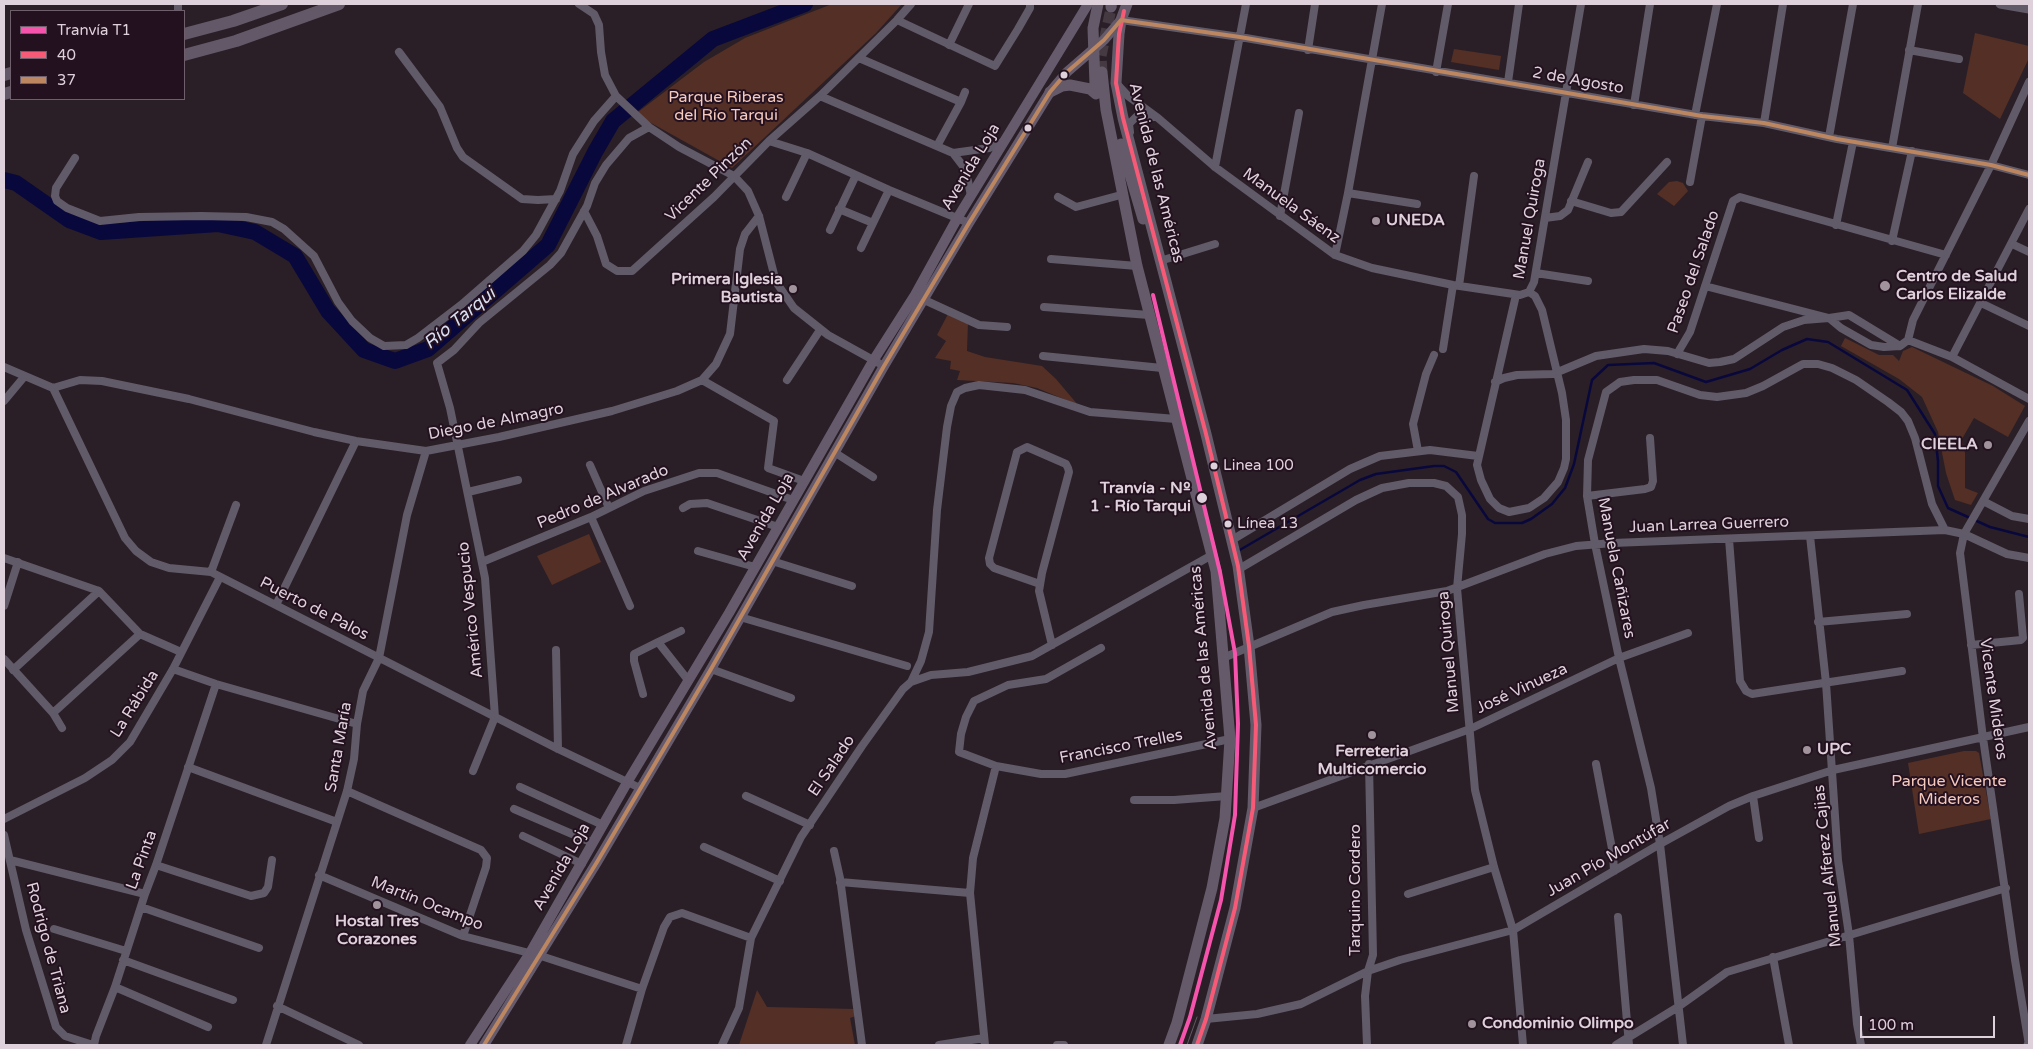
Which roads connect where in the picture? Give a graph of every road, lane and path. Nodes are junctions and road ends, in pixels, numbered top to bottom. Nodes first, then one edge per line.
1 (282, 4) edge
2 (338, 4) edge
3 (579, 4) edge
4 (911, 4) edge
5 (969, 4) edge
6 (1030, 4) edge
7 (1088, 4) edge
8 (1098, 4) edge
9 (1127, 4) edge
10 (1246, 4) edge
11 (1316, 4) edge
12 (1382, 4) edge
13 (1448, 4) edge
14 (1519, 4) edge
15 (1581, 4) edge
16 (1650, 4) edge
17 (1717, 4) edge
18 (1783, 4) edge
19 (1853, 4) edge
20 (1918, 4) edge
21 (2000, 4) edge
22 (2029, 9) edge
23 (897, 20) junction
24 (1121, 20) junction
25 (185, 34) edge
26 (1240, 37) junction
27 (949, 45) junction
28 (1093, 50) junction
29 (1308, 50) junction
30 (1909, 50) junction
31 (399, 52) dead end
32 (185, 55) edge
33 (859, 58) junction
34 (1959, 59) dead end
35 (1371, 61) junction
36 (1436, 72) junction
37 (1116, 82) junction
38 (1508, 82) junction
39 (2029, 82) edge
40 (965, 92) dead end
41 (1050, 92) junction
42 (1566, 93) junction
43 (1096, 94) junction
44 (616, 96) junction
45 (820, 96) junction
46 (961, 102) junction
47 (1634, 104) junction
48 (1298, 113) dead end
49 (1699, 116) junction
50 (1158, 118) junction
51 (1764, 123) junction
52 (649, 127) junction
53 (1829, 137) junction
54 (769, 141) junction
55 (1003, 142) junction
56 (1852, 142) junction
57 (937, 146) junction
58 (1892, 148) junction
59 (1132, 151) junction
60 (1912, 151) junction
61 (807, 153) junction
62 (953, 153) junction
63 (75, 158) dead end
64 (1588, 162) dead end
65 (1667, 162) dead end
66 (1991, 165) junction
67 (1215, 167) junction
68 (856, 175) junction
69 (2029, 175) edge
70 (734, 176) junction
71 (1474, 176) dead end
72 (1690, 182) dead end
73 (888, 190) junction
74 (1348, 193) junction
75 (971, 196) junction
76 (1118, 196) junction
77 (786, 197) dead end
78 (1058, 197) dead end
79 (556, 198) junction
80 (1571, 201) junction
81 (1417, 204) dead end
82 (839, 209) junction
83 (2029, 209) edge
84 (584, 211) junction
85 (759, 216) junction
86 (1280, 216) junction
87 (958, 217) junction
88 (1545, 218) junction
89 (873, 223) junction
90 (969, 223) junction
91 (1836, 224) junction
92 (830, 230) dead end
93 (1132, 240) junction
94 (1892, 241) junction
95 (1214, 244) dead end
96 (2012, 244) junction
97 (861, 248) dead end
98 (2029, 252) edge
99 (1335, 255) junction
100 (1946, 255) junction
101 (1051, 259) dead end
102 (1160, 261) junction
103 (1137, 266) junction
104 (1536, 273) junction
105 (1588, 281) dead end
106 (1456, 286) junction
107 (1705, 286) junction
108 (1168, 292) junction
109 (1529, 292) junction
110 (1516, 295) junction
111 (919, 297) junction
112 (1981, 303) junction
113 (1044, 307) dead end
114 (1149, 315) junction
115 (1829, 318) junction
116 (2029, 326) edge
117 (1007, 327) dead end
118 (820, 330) junction
119 (1908, 340) junction
120 (1900, 346) junction
121 (1443, 349) dead end
122 (1677, 354) junction
123 (1434, 355) dead end
124 (1043, 356) dead end
125 (1952, 357) junction
126 (873, 361) junction
127 (884, 366) junction
128 (4, 367) edge
129 (1162, 368) junction
130 (1557, 373) junction
131 (24, 376) junction
132 (702, 380) junction
133 (787, 380) dead end
134 (1495, 382) junction
135 (52, 388) junction
136 (2029, 398) edge
137 (4, 401) edge
138 (1176, 419) junction
139 (2028, 426) edge
140 (1650, 438) dead end
141 (356, 441) junction
142 (457, 445) junction
143 (426, 451) junction
144 (1418, 451) junction
145 (834, 452) junction
146 (1478, 456) junction
147 (590, 465) dead end
148 (873, 477) dead end
149 (518, 480) dead end
150 (804, 481) junction
151 (468, 492) junction
152 (1587, 496) junction
153 (793, 500) junction
154 (1982, 504) junction
155 (236, 505) dead end
156 (609, 508) junction
157 (682, 508) dead end
158 (591, 517) junction
159 (2029, 519) edge
160 (778, 527) junction
161 (1945, 530) junction
162 (1966, 531) junction
163 (1810, 536) junction
164 (1729, 539) junction
165 (1233, 543) junction
166 (1594, 544) junction
167 (698, 551) dead end
168 (1213, 557) junction
169 (4, 558) edge
170 (2029, 558) edge
171 (772, 561) junction
172 (18, 562) junction
173 (482, 562) junction
174 (754, 568) junction
175 (1238, 568) junction
176 (211, 572) junction
177 (220, 577) junction
178 (1040, 584) junction
179 (852, 586) dead end
180 (1457, 588) junction
181 (99, 591) junction
182 (2019, 594) dead end
183 (276, 605) junction
184 (4, 606) edge
185 (630, 606) dead end
186 (1907, 614) dead end
187 (740, 617) junction
188 (1818, 622) junction
189 (681, 631) dead end
190 (1688, 633) dead end
191 (140, 634) junction
192 (658, 642) junction
193 (1052, 645) junction
194 (1971, 645) junction
195 (1249, 646) junction
196 (1101, 648) dead end
197 (556, 650) dead end
198 (181, 652) junction
199 (379, 658) junction
200 (1223, 658) junction
201 (1620, 658) junction
202 (4, 659) edge
203 (907, 666) dead end
204 (172, 669) junction
205 (711, 669) junction
206 (13, 670) junction
207 (1902, 671) dead end
208 (688, 680) junction
209 (911, 682) junction
210 (1826, 683) junction
211 (216, 684) junction
212 (643, 694) dead end
213 (791, 698) dead end
214 (52, 713) junction
215 (495, 717) junction
216 (357, 724) junction
217 (62, 728) dead end
218 (2029, 728) edge
219 (1470, 729) junction
220 (1984, 738) junction
221 (1230, 740) junction
222 (558, 749) junction
223 (1369, 764) junction
224 (1596, 764) dead end
225 (996, 766) junction
226 (188, 767) junction
227 (1833, 770) junction
228 (473, 771) dead end
229 (628, 782) junction
230 (520, 787) dead end
231 (640, 788) junction
232 (347, 791) junction
233 (746, 796) dead end
234 (1227, 796) junction
235 (1753, 796) junction
236 (1134, 800) dead end
237 (1252, 808) junction
238 (514, 809) dead end
239 (4, 819) edge
240 (338, 822) junction
241 (603, 825) junction
242 (810, 825) junction
243 (4, 836) edge
244 (523, 836) dead end
245 (1759, 838) dead end
246 (593, 843) junction
247 (1660, 844) junction
248 (704, 847) dead end
249 (834, 851) dead end
250 (10, 860) junction
251 (272, 860) dead end
252 (582, 864) junction
253 (156, 865) junction
254 (1494, 867) junction
255 (1614, 871) junction
256 (319, 875) junction
257 (780, 881) junction
258 (840, 882) junction
259 (2006, 888) junction
260 (970, 893) junction
261 (145, 894) junction
262 (1408, 894) dead end
263 (140, 907) junction
264 (1618, 917) dead end
265 (54, 929) dead end
266 (1513, 930) junction
267 (1849, 935) junction
268 (463, 936) junction
269 (751, 938) junction
270 (259, 948) dead end
271 (126, 951) junction
272 (530, 953) junction
273 (541, 956) junction
274 (1773, 958) junction
275 (123, 960) junction
276 (1368, 971) junction
277 (115, 987) junction
278 (642, 988) junction
279 (233, 1000) dead end
280 (277, 1006) junction
281 (1678, 1007) junction
282 (1206, 1019) junction
283 (208, 1027) dead end
284 (1629, 1041) edge
285 (985, 1042) edge
286 (94, 1045) edge
287 (266, 1045) edge
288 (359, 1045) edge
289 (470, 1045) edge
290 (484, 1045) edge
291 (626, 1045) edge
292 (722, 1045) edge
293 (862, 1045) edge
294 (939, 1045) edge
295 (1057, 1045) edge
296 (1064, 1045) edge
297 (1169, 1045) edge
298 (1197, 1045) edge
299 (1367, 1045) edge
300 (1523, 1045) edge
301 (1616, 1045) edge
302 (1683, 1045) edge
303 (1789, 1045) edge
304 (1861, 1045) edge
305 (2028, 1045) edge

1 - 25 highway
2 - 32 highway
3 - 44 street
4 - 23 street, Vicente Pinzón
5 - 27 street
6 - 27 street
7 - 55 main road, Avenida Loja
8 - 28 main road, Avenida de las Américas
9 - 24 main road, Avenida de las Américas
10 - 26 street
11 - 29 street
12 - 35 street
13 - 36 street
14 - 38 street
15 - 42 street, Manuel Quiroga
16 - 47 street
17 - 49 street
18 - 51 street
19 - 53 street
20 - 30 street
21 - 22 street
23 - 27 street
23 - 33 street, Vicente Pinzón
24 - 26 street, 2 de Agosto
24 - 28 main road, Avenida Loja
24 - 37 main road, Avenida de las Américas
26 - 29 street, 2 de Agosto
26 - 67 street
28 - 41 main road, Avenida Loja
28 - 43 main road, Avenida de las Américas
29 - 35 street, 2 de Agosto
30 - 34 street
30 - 58 street
31 - 79 street
33 - 45 street, Vicente Pinzón
33 - 46 street
35 - 36 street, 2 de Agosto
35 - 74 street
36 - 38 street, 2 de Agosto
37 - 50 street, Manuela Sáenz
37 - 59 main road, Avenida de las Américas
38 - 42 street, 2 de Agosto
39 - 66 street
40 - 46 street
41 - 43 main road
41 - 90 main road, Avenida Loja
42 - 47 street, 2 de Agosto
42 - 88 street, Manuel Quiroga
43 - 76 main road, Avenida de las Américas
44 - 52 street
44 - 79 street
45 - 54 street, Vicente Pinzón
45 - 57 street
46 - 57 street
47 - 49 street, 2 de Agosto
48 - 86 street
49 - 51 street, 2 de Agosto
49 - 72 street
50 - 59 street
50 - 67 street, Manuela Sáenz
51 - 53 street, 2 de Agosto
52 - 70 street
52 - 84 street
53 - 56 street, 2 de Agosto
54 - 61 street
54 - 70 street, Vicente Pinzón
55 - 62 street
55 - 75 main road, Avenida Loja
56 - 58 street, 2 de Agosto
56 - 91 street
57 - 62 street
58 - 60 street, 2 de Agosto
59 - 102 main road, Avenida de las Américas
60 - 66 street, 2 de Agosto
60 - 94 street
61 - 68 street
61 - 77 street
62 - 75 street
63 - 79 street
64 - 80 street
65 - 80 street
66 - 69 street, 2 de Agosto
66 - 100 street
67 - 86 street, Manuela Sáenz
68 - 73 street
68 - 82 street
70 - 84 street, Vicente Pinzón
70 - 85 street
71 - 106 street
73 - 87 street
73 - 89 street
74 - 81 street
74 - 99 street
75 - 87 main road, Avenida Loja
76 - 78 street
76 - 93 main road, Avenida de las Américas
80 - 88 street
82 - 89 street
82 - 92 street
83 - 96 street
84 - 142 street, Américo Vespucio
85 - 118 street
85 - 132 street, Diego de Almagro
86 - 99 street, Manuela Sáenz
87 - 90 street
87 - 111 main road, Avenida Loja
88 - 104 street, Manuel Quiroga
89 - 97 street
90 - 111 main road, Avenida Loja
91 - 94 street, Paseo del Salado
91 - 107 street, Paseo del Salado
93 - 103 main road, Avenida de las Américas
93 - 108 main road, Avenida de las Américas
94 - 100 street, Paseo del Salado
95 - 102 street
96 - 98 street
96 - 112 street
99 - 106 street, Manuela Sáenz
100 - 119 street
101 - 103 street
102 - 108 main road, Avenida de las Américas
103 - 114 main road, Avenida de las Américas
104 - 105 street
104 - 109 street, Manuel Quiroga
106 - 110 street, Manuela Sáenz
106 - 121 street
107 - 115 street
107 - 122 street, Paseo del Salado
108 - 165 main road, Avenida de las Américas
109 - 110 street, Manuel Quiroga
109 - 130 street
110 - 134 street, Manuel Quiroga
111 - 117 street
111 - 126 main road, Avenida Loja
111 - 127 main road, Avenida Loja
112 - 116 street
112 - 125 street
113 - 114 street
114 - 129 main road, Avenida de las Américas
115 - 120 street
115 - 120 street
115 - 122 street
118 - 126 street
118 - 133 street
119 - 120 street
119 - 125 street
122 - 130 street, Paseo del Salado
123 - 144 street
124 - 129 street
125 - 136 street
126 - 127 street
126 - 150 main road, Avenida Loja
127 - 145 main road, Avenida Loja
128 - 131 street
129 - 138 main road, Avenida de las Américas
130 - 134 street, Paseo del Salado
130 - 146 street
131 - 135 street
131 - 137 street
132 - 142 street, Diego de Almagro
132 - 150 street
134 - 146 street, Manuel Quiroga
135 - 141 street, Diego de Almagro
135 - 176 street, Puerto de Palos
138 - 168 main road, Avenida de las Américas
138 - 209 street, El Salado
139 - 154 street
140 - 152 street
141 - 143 street, Diego de Almagro
141 - 183 street
142 - 143 street, Diego de Almagro
142 - 151 street, Américo Vespucio
143 - 199 street, Santa María
144 - 146 street
144 - 165 street
145 - 148 street
145 - 171 main road, Avenida Loja
147 - 156 street
149 - 151 street
150 - 153 main road, Avenida Loja
151 - 173 street, Américo Vespucio
152 - 161 street, Manuela Cañizares
152 - 166 street, Manuela Cañizares
153 - 156 street, Pedro de Alvarado
153 - 160 main road, Avenida Loja
154 - 159 street
154 - 162 street
155 - 176 street
156 - 158 street, Pedro de Alvarado
157 - 160 street
158 - 173 street, Pedro de Alvarado
158 - 185 street
160 - 174 main road, Avenida Loja
161 - 162 street
161 - 163 street, Juan Larrea Guerrero
162 - 170 street
162 - 194 street, Vicente Mideros
163 - 164 street, Juan Larrea Guerrero
163 - 188 street, Manuel Alferez Cajias
164 - 166 street, Juan Larrea Guerrero
164 - 210 street
165 - 175 main road, Avenida de las Américas
166 - 180 street, Juan Larrea Guerrero
166 - 201 street, Manuela Cañizares
167 - 174 street
168 - 193 street
168 - 200 main road, Avenida de las Américas
169 - 172 street
171 - 179 street
171 - 187 main road, Avenida Loja
172 - 181 street
172 - 184 street
173 - 215 street, Américo Vespucio
174 - 208 main road, Avenida Loja
175 - 180 street, Manuel Quiroga
175 - 195 main road, Avenida de las Américas
176 - 177 street, Puerto de Palos
177 - 183 street, Puerto de Palos
177 - 198 street, La Rábida
178 - 178 street
178 - 193 street
180 - 195 street, Juan Larrea Guerrero
180 - 219 street, Manuel Quiroga
181 - 191 street
181 - 206 street
182 - 194 street
183 - 199 street, Puerto de Palos
186 - 188 street
187 - 203 street
187 - 205 main road, Avenida Loja
188 - 210 street, Manuel Alferez Cajias
189 - 192 street
190 - 201 street, José Vinueza
191 - 198 street
191 - 214 street
192 - 208 street
192 - 212 street
193 - 209 street
194 - 220 street, Vicente Mideros
195 - 200 street, Juan Larrea Guerrero
195 - 237 main road, Avenida de las Américas
196 - 225 street, Francisco Trelles
197 - 222 street
198 - 204 street, La Rábida
199 - 215 street, Puerto de Palos
199 - 216 street, Santa María
200 - 221 main road, Avenida de las Américas
201 - 219 street, José Vinueza
201 - 247 street, Manuela Cañizares
202 - 206 street
204 - 211 street
204 - 239 street, La Rábida
205 - 213 street
205 - 231 main road, Avenida Loja
206 - 214 street
207 - 210 street
208 - 229 main road, Avenida Loja
209 - 242 street, El Salado
210 - 227 street, Manuel Alferez Cajias
211 - 216 street
211 - 226 street, La Pinta
214 - 217 street
215 - 222 street, Puerto de Palos
215 - 228 street, Américo Vespucio
216 - 232 street, Santa María
218 - 220 street, Juan Pío Montúfar
219 - 223 street, José Vinueza
219 - 254 street, Manuel Quiroga
220 - 227 street, Juan Pío Montúfar
220 - 259 street, Vicente Mideros
221 - 225 street, Francisco Trelles
221 - 234 main road, Avenida de las Américas
222 - 229 street, Puerto de Palos
223 - 237 street, José Vinueza
223 - 276 street, Tarquino Cordero
224 - 255 street
225 - 260 street
226 - 240 street
226 - 253 street, La Pinta
227 - 235 street, Juan Pío Montúfar
227 - 267 street, Manuel Alferez Cajias
229 - 231 street, Puerto de Palos
229 - 241 main road, Avenida Loja
230 - 241 street
231 - 273 main road, Avenida Loja
232 - 240 street, Santa María
232 - 268 street
233 - 242 street
234 - 236 street
234 - 297 main road, Avenida de las Américas
235 - 245 street
235 - 247 street, Juan Pío Montúfar
237 - 282 main road, Avenida de las Américas
238 - 246 street
240 - 256 street, Santa María
241 - 246 main road, Avenida Loja
242 - 257 street, El Salado
243 - 250 street, Rodrigo de Triana
244 - 252 street
246 - 252 main road, Avenida Loja
247 - 255 street, Juan Pío Montúfar
247 - 281 street, Manuela Cañizares
248 - 257 street
249 - 258 street
250 - 261 street
250 - 286 street, Rodrigo de Triana
251 - 253 street
252 - 272 main road, Avenida Loja
253 - 261 street, La Pinta
254 - 262 street
254 - 266 street, Manuel Quiroga
255 - 266 street, Juan Pío Montúfar
256 - 268 street, Martín Ocampo
256 - 280 street, Santa María
257 - 269 street, El Salado
258 - 260 street
258 - 293 street
259 - 267 street
259 - 305 street, Vicente Mideros
260 - 285 street
261 - 263 street, La Pinta
263 - 270 street
263 - 271 street, La Pinta
264 - 284 street
265 - 271 street
266 - 276 street, Juan Pío Montúfar
266 - 300 street, Manuel Quiroga
267 - 274 street
267 - 304 street, Manuel Alferez Cajias
268 - 272 street, Martín Ocampo
269 - 278 street
269 - 292 street, El Salado
271 - 275 street, La Pinta
272 - 273 street, Martín Ocampo
272 - 289 main road, Avenida Loja
273 - 278 street, Martín Ocampo
273 - 290 main road, Avenida Loja
274 - 281 street
274 - 303 street
275 - 277 street, La Pinta
275 - 279 street
276 - 282 street, Juan Pío Montúfar
276 - 299 street, Tarquino Cordero
277 - 283 street
277 - 286 street, La Pinta
278 - 291 street
280 - 287 street, Santa María
280 - 288 street
281 - 284 street
281 - 302 street, Manuela Cañizares
282 - 298 main road, Avenida de las Américas
284 - 301 street
285 - 294 street
295 - 296 street

